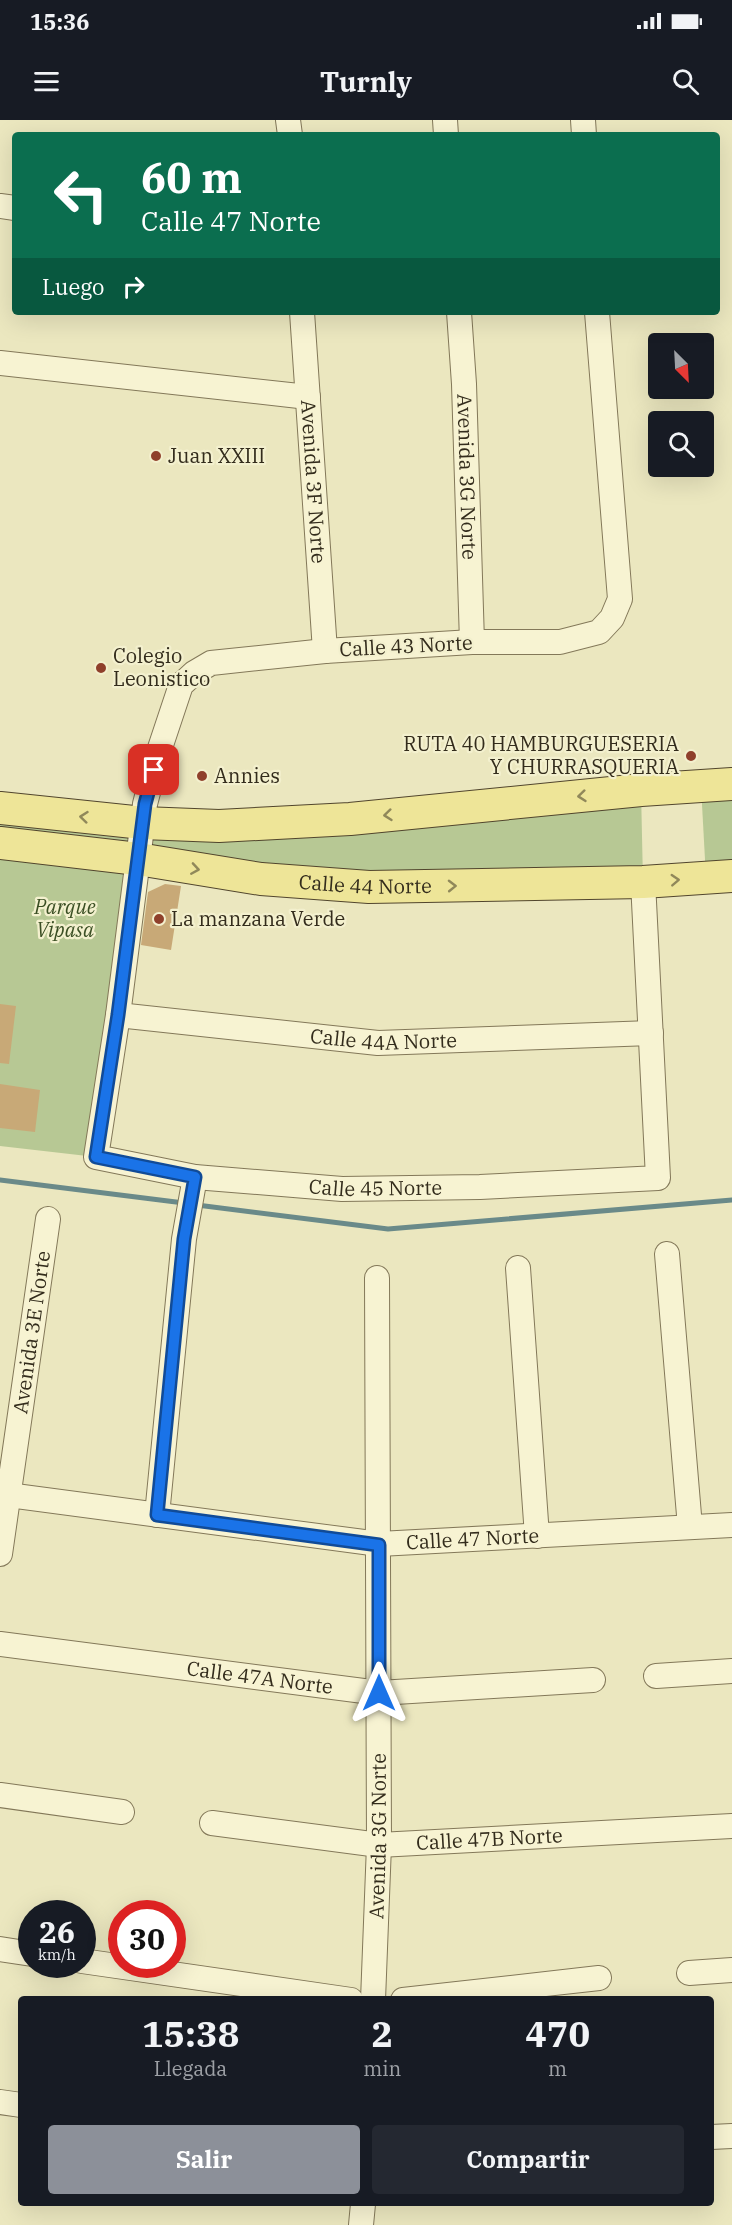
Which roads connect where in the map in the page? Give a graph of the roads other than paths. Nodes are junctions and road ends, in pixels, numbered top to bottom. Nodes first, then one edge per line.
1 (303, 315) edge
2 (459, 315) edge
3 (597, 315) edge
4 (0, 363) edge
5 (308, 397) junction
6 (472, 642) junction
7 (325, 651) junction
8 (732, 784) edge
9 (0, 808) edge
10 (143, 823) junction
11 (0, 843) edge
12 (138, 859) junction
13 (732, 876) edge
14 (643, 882) junction
15 (118, 1015) junction
16 (651, 1033) junction
17 (193, 1188) junction
18 (48, 1218) dead end
19 (667, 1254) dead end
20 (518, 1268) dead end
21 (377, 1278) dead end
22 (4, 1494) edge
23 (157, 1515) junction
24 (732, 1525) edge
25 (690, 1527) junction
26 (537, 1536) junction
27 (379, 1545) junction
28 (0, 1554) edge
29 (0, 1644) edge
30 (732, 1671) edge
31 (656, 1676) dead end
32 (593, 1680) dead end
33 (379, 1693) junction
34 (0, 1795) edge
35 (122, 1812) dead end
36 (212, 1823) dead end
37 (732, 1826) edge
38 (379, 1845) junction
39 (0, 1949) edge
40 (18, 1952) edge
41 (96, 1963) edge
42 (732, 1970) edge
43 (689, 1972) dead end
44 (599, 1978) dead end
45 (323, 1996) edge
46 (373, 1996) edge
47 (439, 1996) edge
48 (0, 2102) edge
49 (18, 2105) edge
50 (732, 2136) edge
51 (714, 2137) edge
52 (363, 2206) edge
53 (362, 2225) edge

1 - 5 street, Avenida 3F Norte
2 - 6 street, Avenida 3G Norte
3 - 6 street, Calle 43 Norte
4 - 5 street
5 - 7 street, Avenida 3F Norte
6 - 7 street, Calle 43 Norte
7 - 10 street, Calle 43 Norte
8 -> 10 main road
10 -> 9 main road
10 - 12 street
11 - 12 main road, Calle 44 Norte
12 -> 14 main road, Calle 44 Norte
12 - 15 street
14 -> 13 main road, Calle 44 Norte
14 - 16 street
15 - 16 street, Calle 44A Norte
15 - 17 street, Calle 45 Norte
16 - 17 street, Calle 45 Norte
17 - 23 street
18 - 22 street, Avenida 3E Norte
19 - 25 street
20 - 26 street
21 - 27 street, Avenida 3G Norte
22 - 23 street, Calle 47 Norte
22 - 28 street, Avenida 3E Norte
23 - 27 street, Calle 47 Norte
24 - 25 street, Calle 47 Norte
25 - 26 street, Calle 47 Norte
26 - 27 street, Calle 47 Norte
27 - 33 street, Avenida 3G Norte
29 - 33 street, Calle 47A Norte
30 - 31 street
32 - 33 street, Calle 47A Norte
33 - 38 street, Avenida 3G Norte
34 - 35 street
36 - 38 street, Calle 47B Norte
37 - 38 street, Calle 47B Norte
38 - 46 street, Avenida 3G Norte
39 - 40 street
41 - 45 street
42 - 43 street
44 - 47 street
48 - 49 street
50 - 51 street
52 - 53 street

